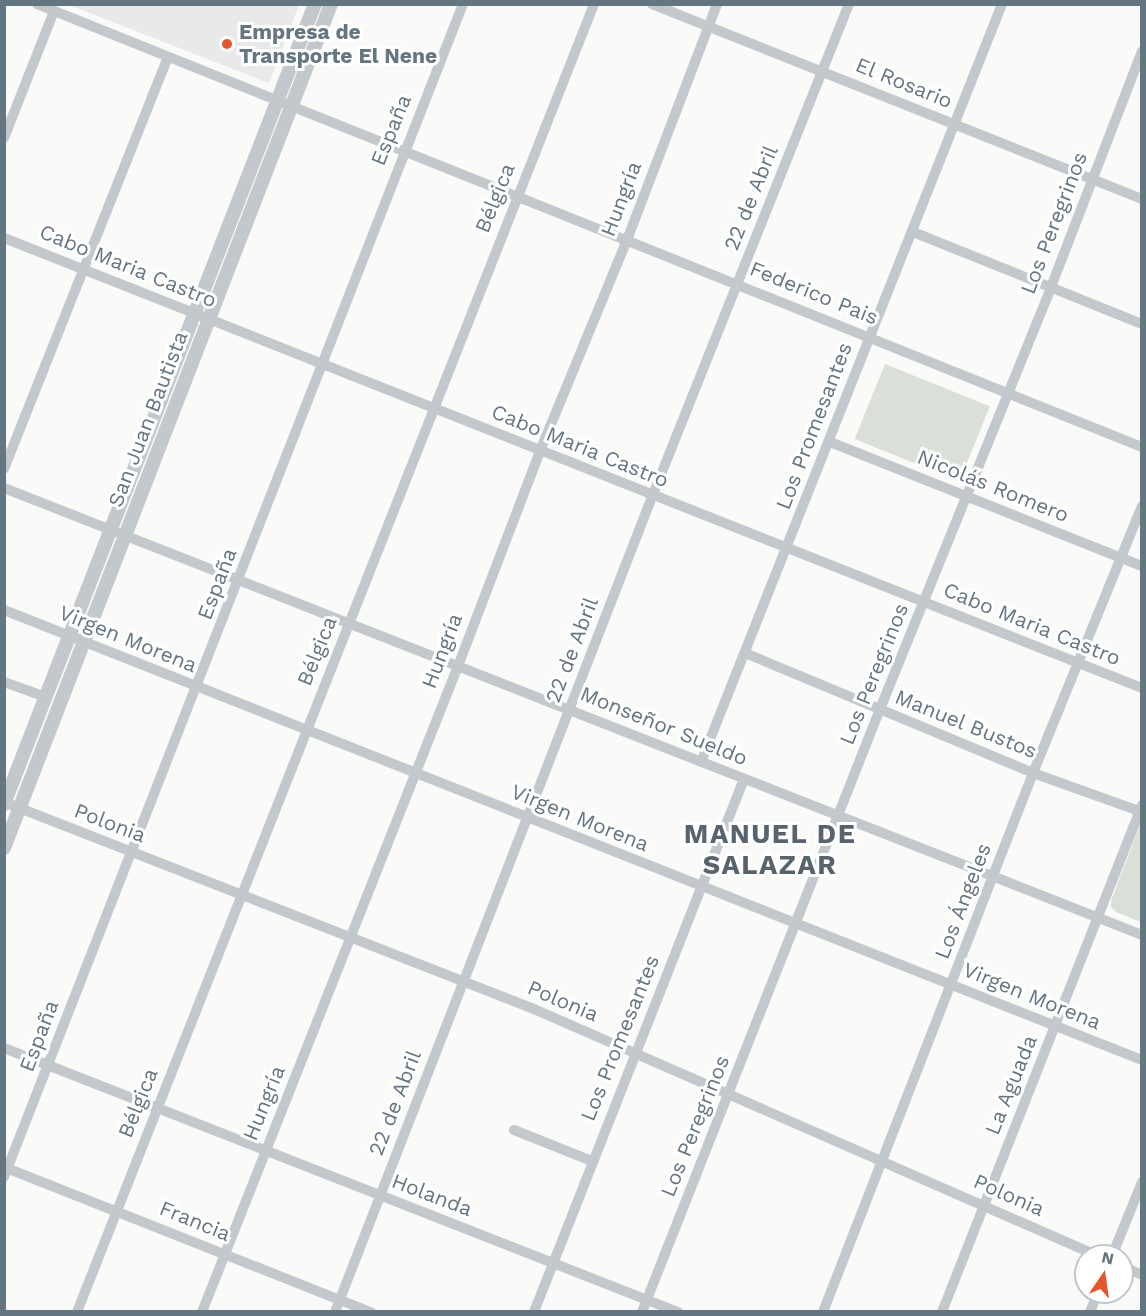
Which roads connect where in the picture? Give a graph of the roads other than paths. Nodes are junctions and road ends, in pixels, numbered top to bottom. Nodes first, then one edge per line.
1 (37, 4) edge
2 (315, 4) edge
3 (331, 4) edge
4 (463, 4) edge
5 (594, 4) edge
6 (652, 4) edge
7 (717, 4) edge
8 (849, 4) edge
9 (1002, 4) edge
10 (54, 11) junction
11 (707, 26) junction
12 (1142, 51) edge
13 (168, 57) junction
14 (823, 72) junction
15 (1137, 76) edge
16 (285, 104) junction
17 (956, 124) junction
18 (4, 138) edge
19 (404, 151) junction
20 (1092, 179) junction
21 (517, 196) junction
22 (1142, 199) edge
23 (913, 232) junction
24 (4, 238) edge
25 (627, 240) junction
26 (83, 269) junction
27 (738, 284) junction
28 (1051, 287) junction
29 (202, 316) junction
30 (1142, 324) edge
31 (870, 336) junction
32 (322, 363) junction
33 (1009, 391) junction
34 (433, 408) junction
35 (830, 442) junction
36 (1142, 447) edge
37 (540, 450) junction
38 (4, 469) edge
39 (4, 488) edge
40 (965, 496) junction
41 (652, 497) junction
42 (1142, 506) edge
43 (112, 530) junction
44 (127, 536) junction
45 (787, 548) junction
46 (1121, 558) junction
47 (1142, 566) edge
48 (239, 580) junction
49 (923, 602) junction
50 (4, 610) edge
51 (349, 623) junction
52 (70, 637) junction
53 (85, 643) junction
54 (745, 654) junction
55 (1078, 663) junction
56 (458, 666) junction
57 (4, 682) edge
58 (197, 687) junction
59 (1142, 688) edge
60 (46, 697) junction
61 (880, 709) junction
62 (570, 710) junction
63 (306, 730) junction
64 (701, 762) junction
65 (1034, 773) junction
66 (416, 774) junction
67 (744, 779) junction
68 (5, 803) edge
69 (20, 809) junction
70 (1141, 810) edge
71 (839, 816) junction
72 (527, 818) junction
73 (4, 848) edge
74 (132, 853) junction
75 (994, 877) junction
76 (701, 886) junction
77 (241, 895) junction
78 (1098, 918) junction
79 (796, 924) junction
80 (1142, 935) edge
81 (350, 938) junction
82 (464, 982) junction
83 (951, 985) junction
84 (1055, 1026) junction
85 (4, 1048) edge
86 (635, 1053) junction
87 (1142, 1060) edge
88 (48, 1065) junction
89 (728, 1094) junction
90 (157, 1108) junction
91 (514, 1130) dead end
92 (266, 1151) junction
93 (882, 1160) junction
94 (592, 1161) junction
95 (6, 1171) edge
96 (1142, 1182) edge
97 (380, 1196) junction
98 (984, 1205) junction
99 (116, 1211) junction
100 (1117, 1244) edge
101 (1074, 1245) edge
102 (225, 1254) junction
103 (553, 1263) junction
104 (340, 1299) junction
105 (646, 1299) junction
106 (77, 1311) edge
107 (202, 1311) edge
108 (335, 1311) edge
109 (371, 1311) edge
110 (534, 1311) edge
111 (642, 1311) edge
112 (678, 1311) edge
113 (823, 1311) edge
114 (942, 1311) edge

1 - 10 street, Federico Pais
2 - 16 street, San Juan Bautista
3 - 16 street, San Juan Bautista
4 - 19 street, España
5 - 21 street, Bélgica
6 - 11 street, El Rosario
7 - 11 street, Hungría
8 - 14 street, 22 de Abril
9 - 17 street, Los Promesantes
10 - 13 street, Federico Pais
10 - 18 street
11 - 14 street, El Rosario
11 - 25 street, Hungría
12 - 15 street, Los Peregrinos
13 - 16 street, Federico Pais
13 - 26 street
14 - 17 street, El Rosario
14 - 27 street, 22 de Abril
15 - 20 street, Los Peregrinos
16 - 19 street, Federico Pais
16 - 29 street, San Juan Bautista
17 - 20 street, El Rosario
17 - 23 street, Los Promesantes
19 - 21 street, Federico Pais
19 - 32 street, España
20 - 22 street, El Rosario
20 - 28 street, Los Peregrinos
21 - 25 street, Federico Pais
21 - 34 street, Bélgica
23 - 28 street
23 - 31 street, Los Promesantes
24 - 26 street, Cabo Maria Castro
25 - 27 street, Federico Pais
25 - 37 street, Hungría
26 - 29 street, Cabo Maria Castro
26 - 38 street
27 - 31 street, Federico Pais
27 - 41 street, 22 de Abril
28 - 30 street
28 - 33 street, Los Peregrinos
29 - 32 street, Cabo Maria Castro
29 - 43 street, San Juan Bautista
29 - 44 street, San Juan Bautista
31 - 33 street, Federico Pais
31 - 35 street, Los Promesantes
32 - 34 street, Cabo Maria Castro
32 - 48 street, España
33 - 36 street, Federico Pais
33 - 40 street, Los Peregrinos
34 - 37 street, Cabo Maria Castro
34 - 51 street, Bélgica
35 - 40 street, Nicolás Romero
35 - 45 street, Los Promesantes
37 - 41 street, Cabo Maria Castro
37 - 56 street, Hungría
39 - 43 street, Monseñor Sueldo
40 - 46 street, Nicolás Romero
40 - 49 street, Los Peregrinos
41 - 45 street, Cabo Maria Castro
41 - 62 street, 22 de Abril
42 - 46 street, Los Ángeles
43 - 44 street, Monseñor Sueldo
43 - 52 street, San Juan Bautista
44 - 48 street, Monseñor Sueldo
44 - 53 street, San Juan Bautista
45 - 49 street, Cabo Maria Castro
45 - 54 street, Los Promesantes
46 - 47 street, Nicolás Romero
46 - 55 street, Los Ángeles
48 - 51 street, Monseñor Sueldo
48 - 58 street, España
49 - 55 street, Cabo Maria Castro
49 - 61 street, Los Peregrinos
50 - 52 street, Virgen Morena
51 - 56 street, Monseñor Sueldo
51 - 63 street, Bélgica
52 - 53 street, Virgen Morena
52 - 60 street, San Juan Bautista
53 - 58 street, Virgen Morena
53 - 69 street, San Juan Bautista
54 - 61 street, Manuel Bustos
54 - 64 street, Los Promesantes
55 - 59 street, Cabo Maria Castro
55 - 65 street, Los Ángeles
56 - 62 street, Monseñor Sueldo
56 - 66 street, Hungría
57 - 60 street
58 - 63 street, Virgen Morena
58 - 74 street, España
60 - 68 street, San Juan Bautista
61 - 65 street, Manuel Bustos
61 - 71 street, Los Peregrinos
62 - 64 street, Monseñor Sueldo
62 - 72 street, 22 de Abril
63 - 66 street, Virgen Morena
63 - 77 street, Bélgica
64 - 67 street, Monseñor Sueldo
65 - 70 street, Manuel Bustos
65 - 75 street, Los Ángeles
66 - 72 street, Virgen Morena
66 - 81 street, Hungría
67 - 71 street, Monseñor Sueldo
67 - 76 street, Los Promesantes
68 - 69 street, Polonia
69 - 73 street, San Juan Bautista
69 - 74 street, Polonia
70 - 78 street, La Aguada
71 - 75 street, Monseñor Sueldo
71 - 79 street, Los Peregrinos
72 - 76 street, Virgen Morena
72 - 82 street, 22 de Abril
74 - 77 street, Polonia
74 - 88 street, España
75 - 78 street, Monseñor Sueldo
75 - 83 street, Los Ángeles
76 - 79 street, Virgen Morena
76 - 86 street, Los Promesantes
77 - 81 street, Polonia
77 - 90 street, Bélgica
78 - 80 street, Monseñor Sueldo
78 - 84 street, La Aguada
79 - 83 street, Virgen Morena
79 - 89 street, Los Peregrinos
81 - 82 street, Polonia
81 - 92 street, Hungría
82 - 86 street, Polonia
82 - 97 street, 22 de Abril
83 - 84 street, Virgen Morena
83 - 93 street, Los Ángeles
84 - 87 street, Virgen Morena
84 - 98 street, La Aguada
85 - 88 street, Holanda
86 - 89 street, Polonia
86 - 94 street, Los Promesantes
88 - 90 street, Holanda
88 - 95 street, España
89 - 93 street, Polonia
89 - 105 street, Los Peregrinos
90 - 92 street, Holanda
90 - 99 street, Bélgica
91 - 94 street
92 - 97 street, Holanda
92 - 102 street, Hungría
93 - 98 street, Polonia
93 - 113 street, Los Ángeles
94 - 103 street, Los Promesantes
95 - 99 street, Francia
96 - 100 street
97 - 103 street, Holanda
97 - 104 street, 22 de Abril
98 - 101 street, Polonia
98 - 114 street, La Aguada
99 - 102 street, Francia
99 - 106 street, Bélgica
102 - 104 street, Francia
102 - 107 street, Hungría
103 - 105 street, Holanda
103 - 110 street, Los Promesantes
104 - 108 street, 22 de Abril
104 - 109 street, Francia
105 - 111 street, Los Peregrinos
105 - 112 street, Holanda

